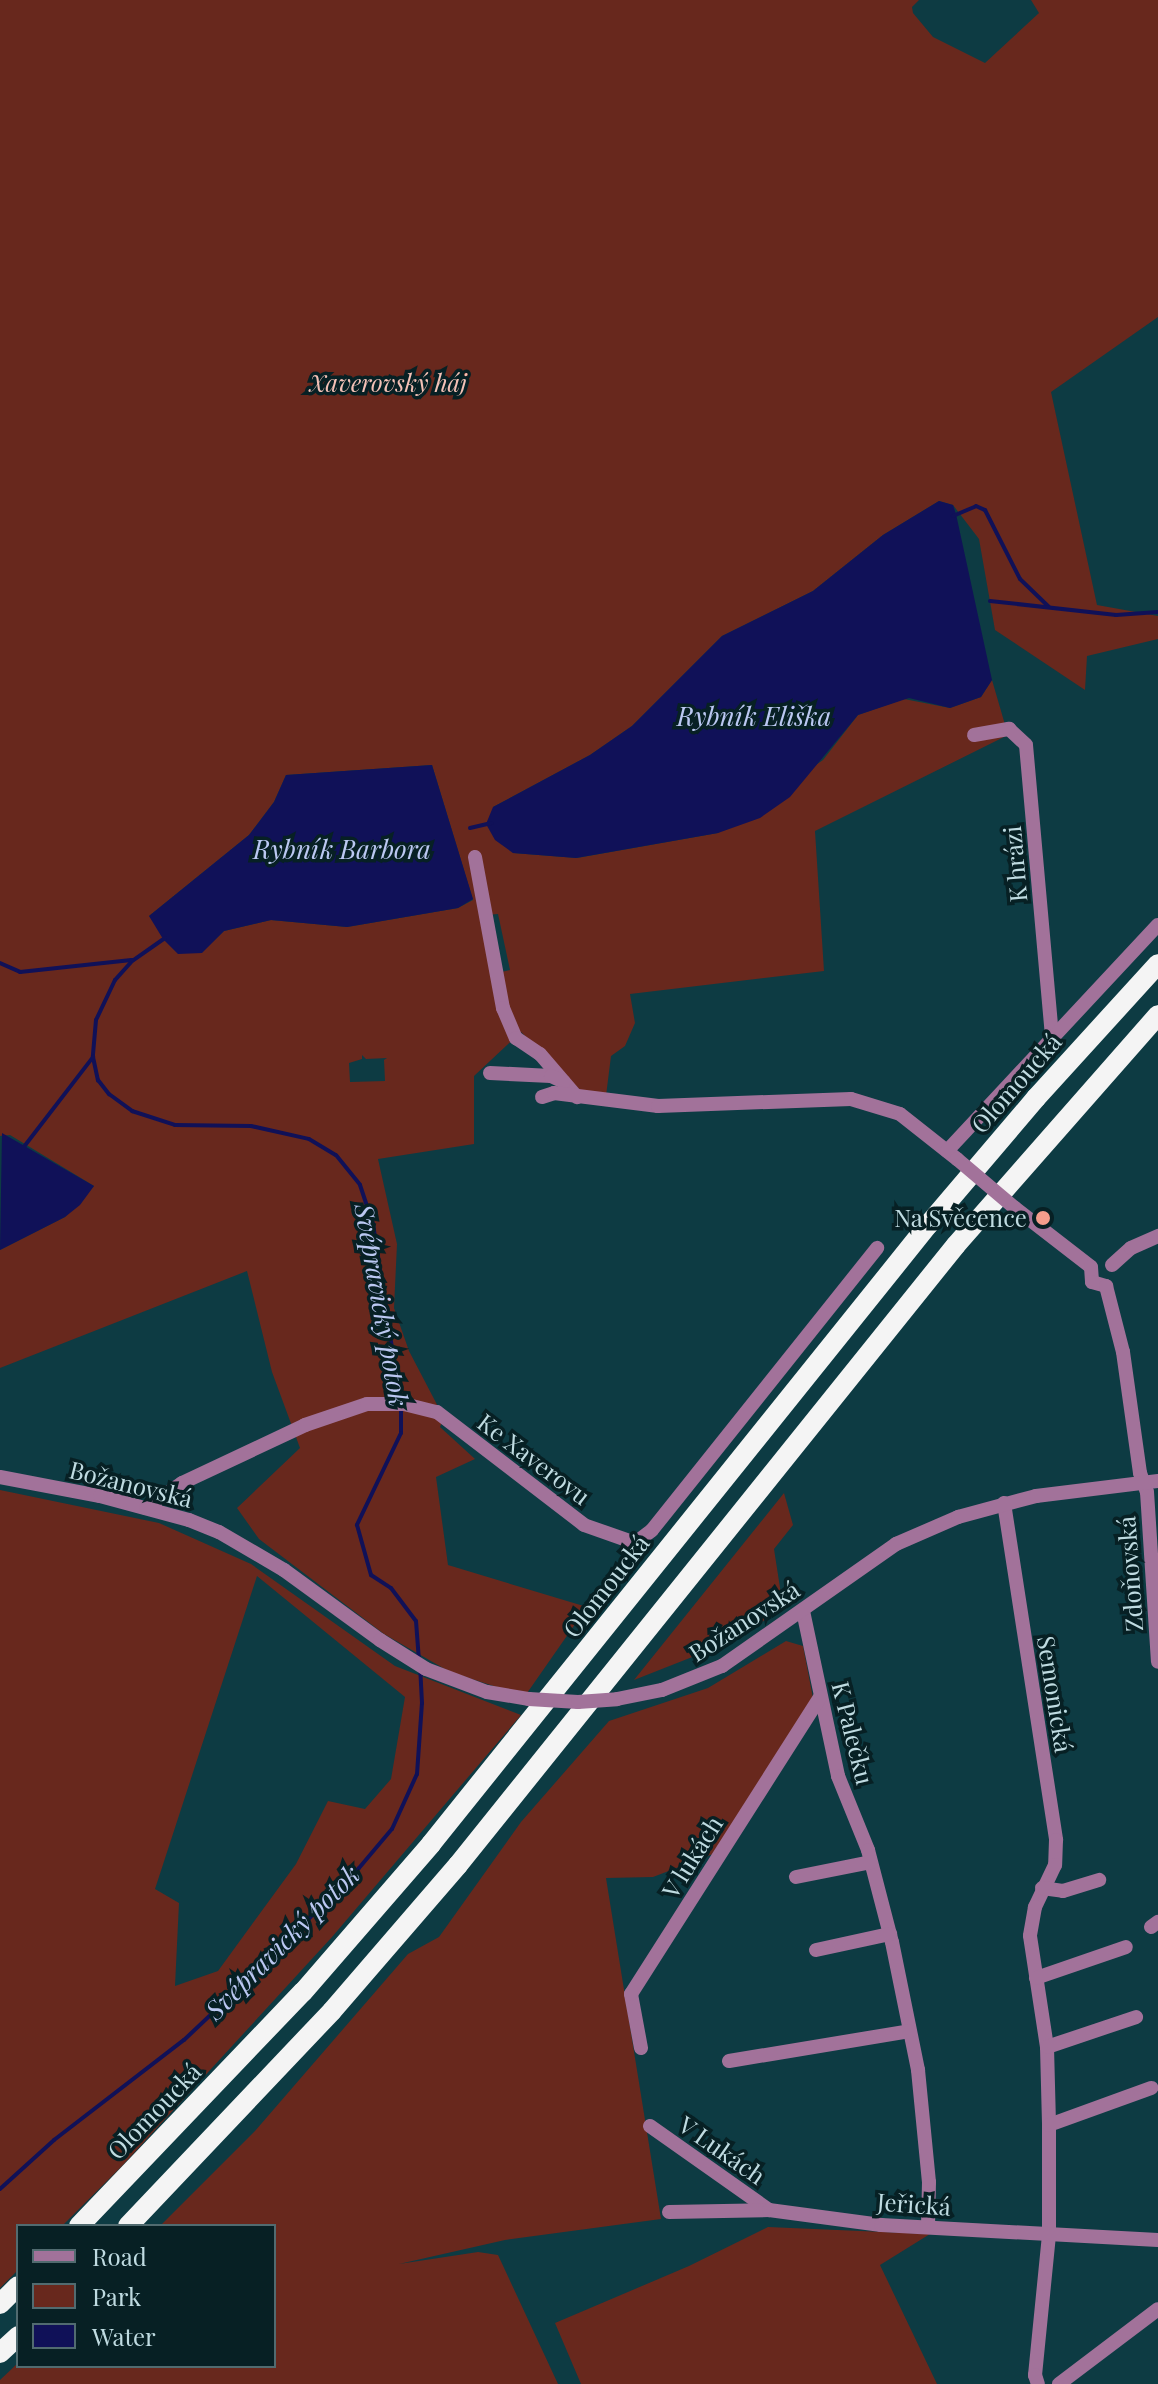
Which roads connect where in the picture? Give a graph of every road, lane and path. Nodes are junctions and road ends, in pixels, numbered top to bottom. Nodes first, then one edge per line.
1 (974, 735) dead end
2 (475, 857) dead end
3 (1158, 925) edge
4 (1158, 964) edge
5 (1158, 1015) edge
6 (1052, 1039) junction
7 (490, 1073) dead end
8 (564, 1082) junction
9 (542, 1097) dead end
10 (577, 1097) junction
11 (952, 1155) junction
12 (1158, 1236) edge
13 (877, 1248) dead end
14 (1112, 1265) junction
15 (1091, 1267) junction
16 (1106, 1286) junction
17 (0, 1477) edge
18 (1151, 1482) edge
19 (1004, 1503) junction
20 (146, 1508) junction
21 (803, 1611) junction
22 (1158, 1662) edge
23 (820, 1697) junction
24 (871, 1862) junction
25 (796, 1877) dead end
26 (1099, 1880) dead end
27 (1042, 1888) junction
28 (890, 1934) junction
29 (1126, 1947) dead end
30 (816, 1950) dead end
31 (1036, 1978) junction
32 (1136, 2017) dead end
33 (910, 2031) junction
34 (1047, 2047) junction
35 (641, 2048) dead end
36 (729, 2061) dead end
37 (1151, 2088) dead end
38 (1049, 2125) junction
39 (650, 2126) dead end
40 (769, 2210) junction
41 (669, 2212) dead end
42 (81, 2224) edge
43 (130, 2224) edge
44 (928, 2227) junction
45 (1049, 2235) junction
46 (1158, 2240) edge
47 (16, 2288) edge
48 (0, 2304) edge
49 (1158, 2309) edge
50 (16, 2338) edge
51 (0, 2353) edge
52 (1038, 2384) edge
53 (1059, 2384) edge

1 - 6 street, K hrázi
2 - 8 street
3 - 6 street
4 - 42 highway, Olomoucká
5 - 43 highway
6 - 11 street
7 - 8 street
8 - 10 street
9 - 10 street
10 - 11 street
11 - 15 street, bridge
12 - 14 street
13 - 20 street, Ke Xaverovu
14 - 15 street
14 - 16 street
15 - 16 street
16 - 18 street, Zdoňovská
17 - 20 street, Božanovská
18 - 19 street, Božanovská
18 - 22 street, Zdoňovská
19 - 21 street, Božanovská
19 - 27 street, Semonická
20 - 21 street, Božanovská, bridge
21 - 23 street, K Palečku
23 - 24 street, K Palečku
23 - 35 street, V lukách
24 - 25 street
24 - 28 street, K Palečku
26 - 27 street
27 - 31 street, Semonická
28 - 30 street
28 - 33 street, K Palečku
29 - 31 street
31 - 34 street, Semonická
32 - 34 street
33 - 36 street
33 - 44 street, K Palečku
34 - 38 street, Semonická
37 - 38 street
38 - 45 street, Semonická
39 - 40 street, V Lukách
40 - 41 street, Jeřická
40 - 44 street, Jeřická
44 - 45 street, Jeřická
45 - 46 street, Jeřická
45 - 52 street, Semonická
47 - 48 highway
49 - 53 street
50 - 51 highway

